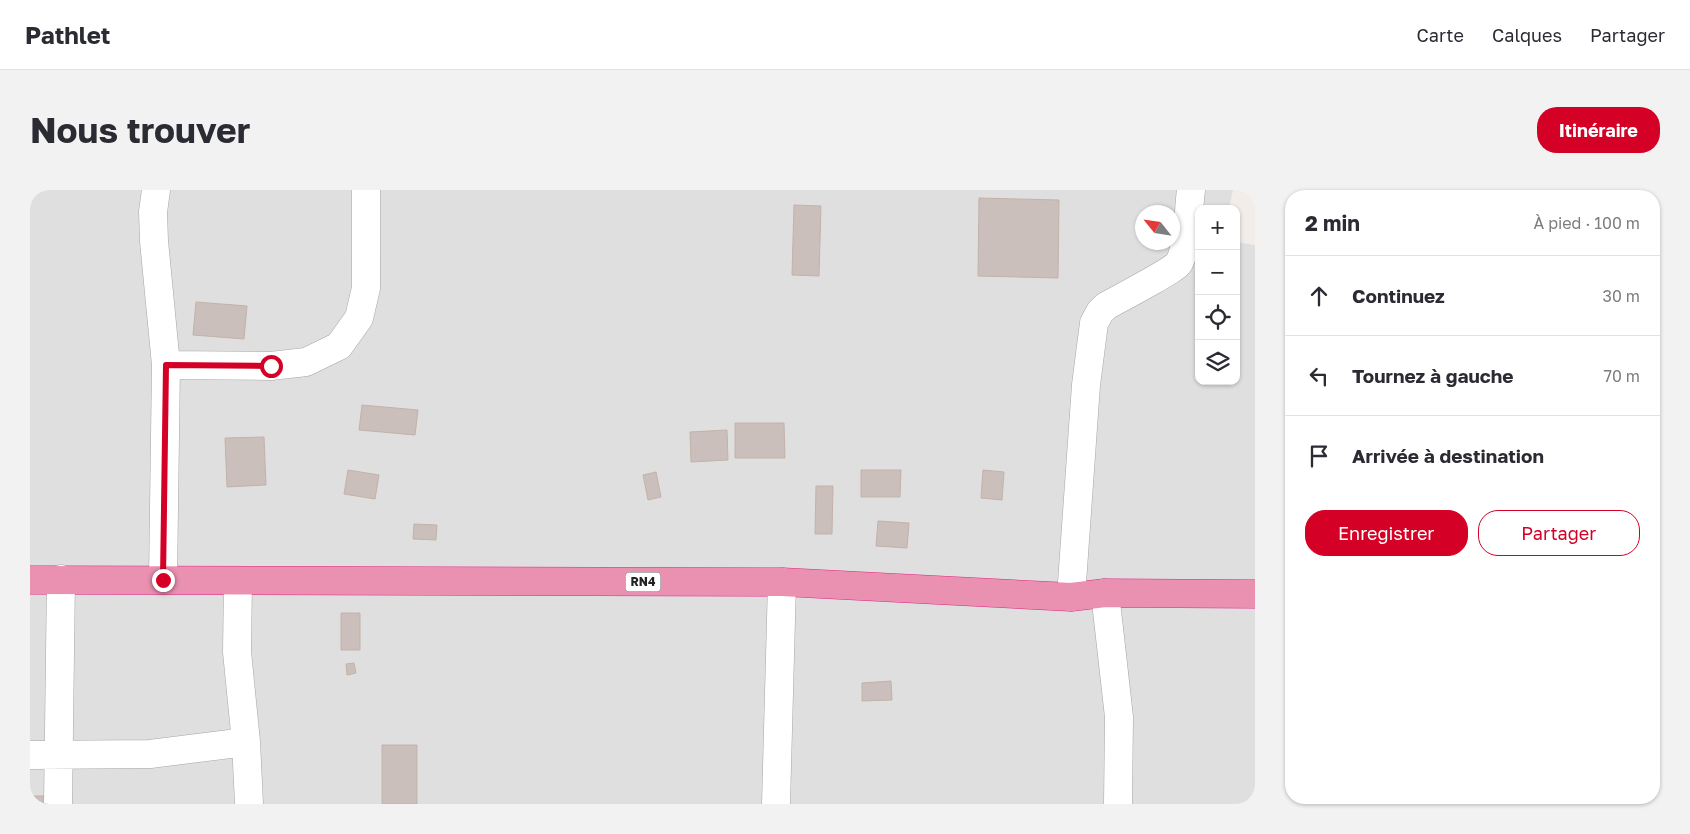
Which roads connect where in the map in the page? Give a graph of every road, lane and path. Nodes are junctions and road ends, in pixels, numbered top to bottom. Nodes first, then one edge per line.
1 (156, 190) edge
2 (366, 190) edge
3 (1191, 190) edge
4 (166, 365) junction
5 (30, 580) edge
6 (61, 580) junction
7 (163, 580) junction
8 (238, 581) junction
9 (782, 582) junction
10 (1105, 593) junction
11 (1255, 594) edge
12 (1071, 597) junction
13 (246, 742) junction
14 (30, 755) edge
15 (58, 755) junction
16 (58, 804) edge
17 (249, 804) edge
18 (776, 804) edge
19 (1118, 804) edge

1 - 4 street
2 - 4 street
3 - 12 street
4 - 7 street
5 - 6 highway, RN4
6 - 7 highway, RN4
6 - 15 street
7 - 8 highway, RN4
8 - 9 highway, RN4
8 - 13 street
9 - 12 highway, RN4
9 - 18 street
10 - 11 highway, RN4
10 - 12 highway, RN4
10 - 19 street
13 - 15 street
13 - 17 street
14 - 15 street
15 - 16 street

